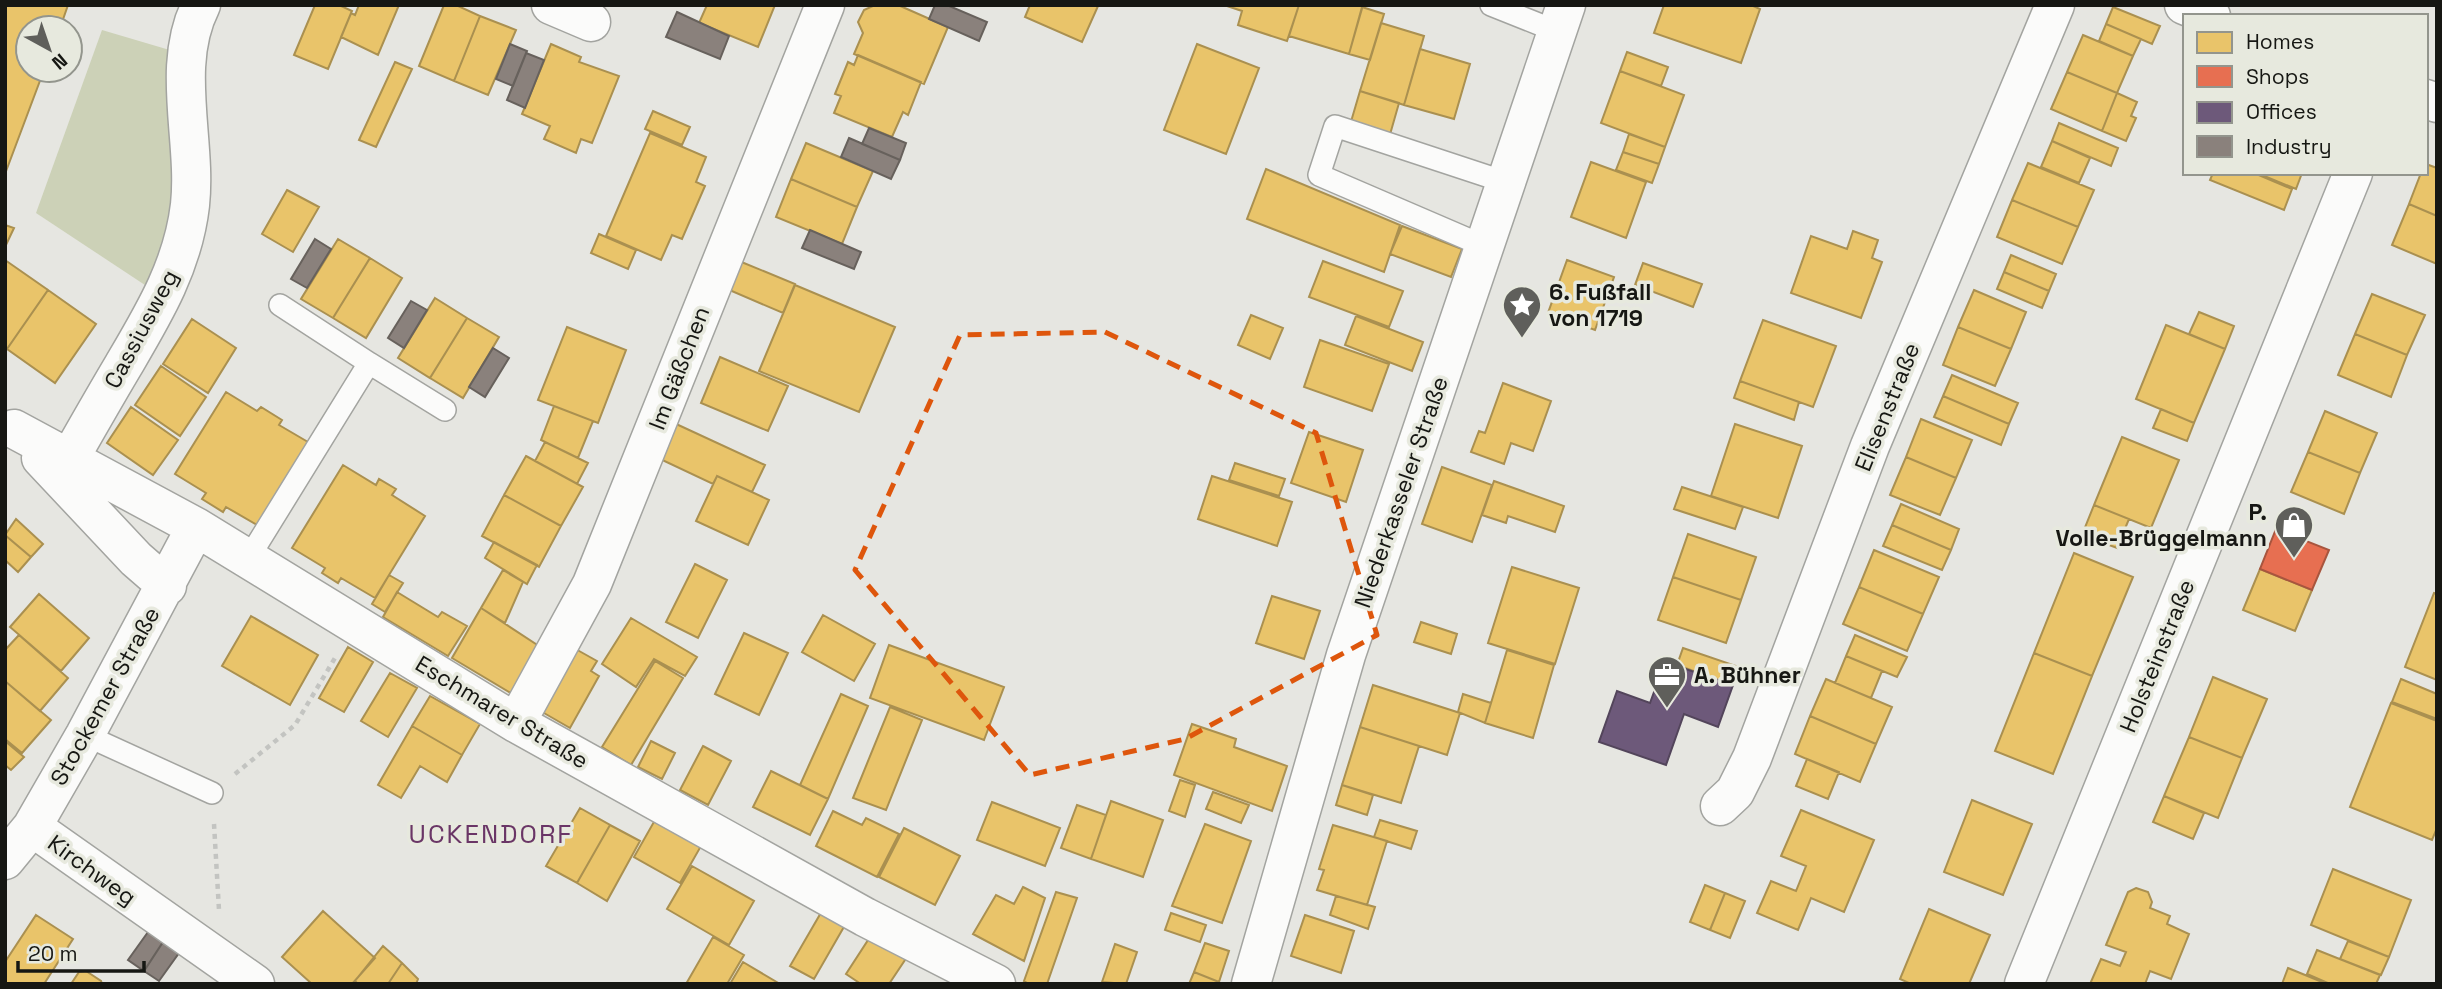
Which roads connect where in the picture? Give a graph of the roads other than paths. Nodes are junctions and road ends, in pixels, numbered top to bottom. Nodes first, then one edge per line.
1 (201, 5) edge
2 (551, 5) edge
3 (825, 5) edge
4 (1491, 5) edge
5 (2055, 5) edge
6 (2184, 5) edge
7 (2206, 14) edge
8 (1561, 18) edge
9 (591, 22) dead end
10 (2352, 175) edge
11 (1505, 183) junction
12 (1484, 246) junction
13 (280, 305) dead end
14 (369, 363) junction
15 (445, 410) dead end
16 (10, 425) edge
17 (64, 467) junction
18 (196, 527) junction
19 (248, 559) junction
20 (167, 586) junction
21 (516, 723) junction
22 (85, 735) junction
23 (212, 793) road end
24 (1720, 806) dead end
25 (32, 827) junction
26 (5, 860) edge
27 (227, 970) edge
28 (996, 984) edge
29 (1251, 984) edge
30 (2024, 984) edge

1 - 17 street, Cassiusweg
2 - 9 street
3 - 21 street, Im Gäßchen
4 - 8 lane
5 - 24 street, Elisenstraße
6 - 7 street
8 - 11 street, Niederkasseler Straße
10 - 30 street, Holsteinstraße
11 - 12 street, Niederkasseler Straße
11 - 12 lane
12 - 29 street, Niederkasseler Straße
13 - 14 lane
14 - 15 lane
14 - 19 lane
16 - 17 street, Eschmarer Straße
17 - 18 street, Eschmarer Straße
17 - 20 street, Eschmarer Straße
18 - 19 street, Eschmarer Straße
18 - 20 street, Stockemer Straße
19 - 21 street, Eschmarer Straße
20 - 22 street, Stockemer Straße
21 - 28 street, Eschmarer Straße
22 - 23 lane
22 - 25 street, Stockemer Straße
25 - 26 street, Stockemer Straße
25 - 27 street, Kirchweg

